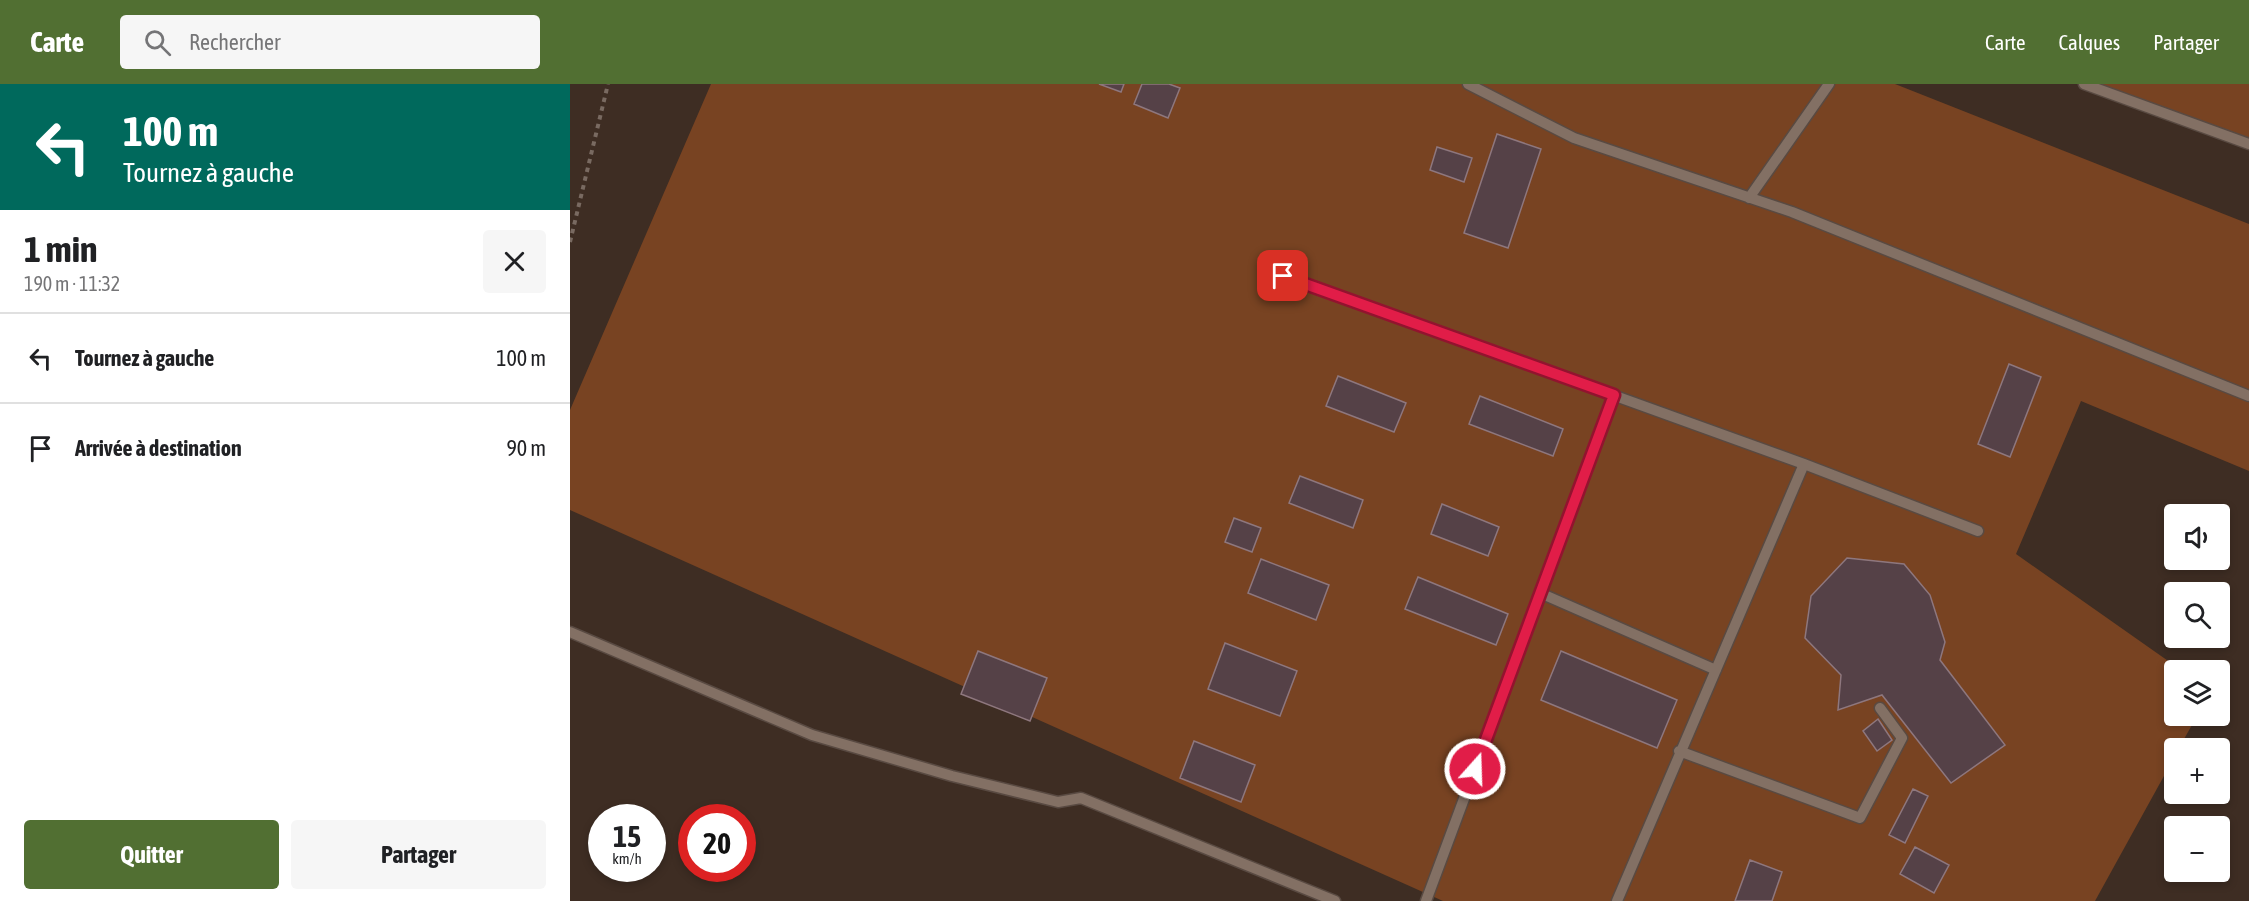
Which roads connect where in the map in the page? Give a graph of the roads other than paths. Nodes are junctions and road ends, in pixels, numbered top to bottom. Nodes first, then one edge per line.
1 (1468, 84) edge
2 (1829, 84) edge
3 (2084, 84) edge
4 (2249, 144) edge
5 (1749, 198) junction
6 (1283, 276) dead end
7 (1614, 395) junction
8 (2249, 396) edge
9 (1804, 464) junction
10 (1978, 531) dead end
11 (1540, 593) junction
12 (570, 632) edge
13 (1716, 670) junction
14 (1880, 708) dead end
15 (1679, 751) junction
16 (1335, 901) edge
17 (1426, 901) edge
18 (1617, 901) edge

1 - 5 lane
2 - 5 lane
3 - 4 lane
5 - 8 lane
6 - 7 lane
7 - 9 lane
7 - 11 lane
9 - 10 lane
9 - 13 lane
11 - 13 lane
11 - 17 lane
12 - 16 lane
13 - 15 lane
14 - 15 lane
15 - 18 lane

